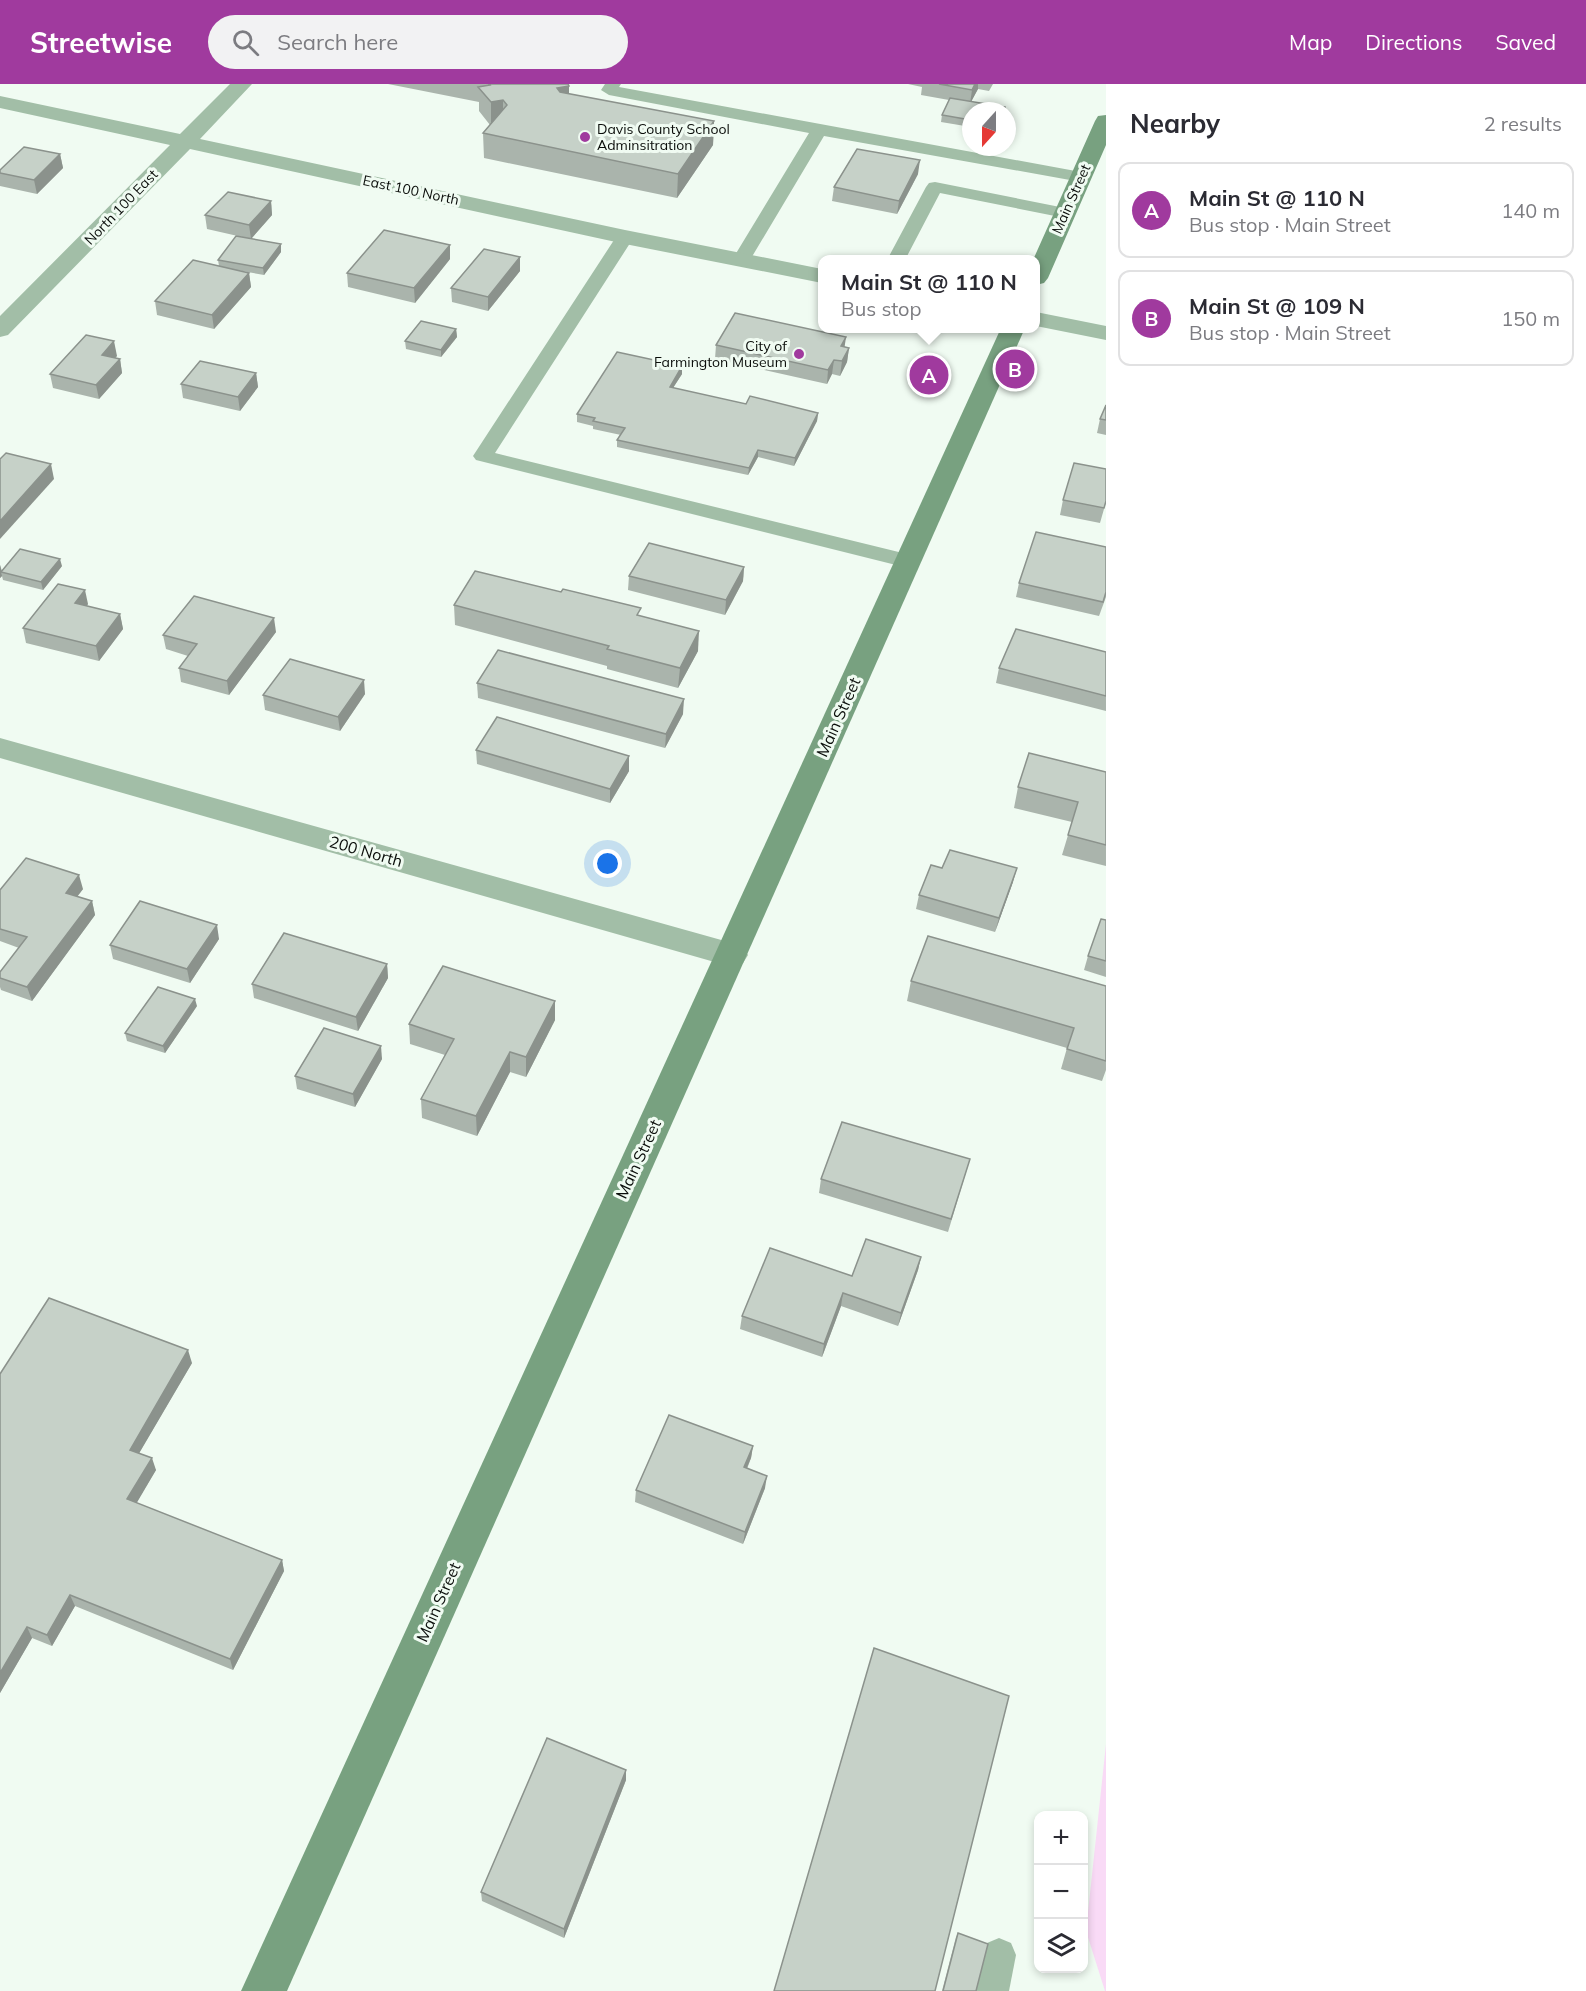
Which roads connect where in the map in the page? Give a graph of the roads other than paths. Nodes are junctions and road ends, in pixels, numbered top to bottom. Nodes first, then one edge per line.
1 (242, 84) edge
2 (613, 84) edge
3 (0, 102) edge
4 (1106, 121) edge
5 (819, 130) junction
6 (186, 141) junction
7 (1081, 177) junction
8 (1065, 213) junction
9 (625, 237) junction
10 (899, 255) edge
11 (741, 260) junction
12 (1040, 267) edge
13 (818, 275) edge
14 (1040, 320) edge
15 (0, 330) edge
16 (1011, 333) edge
17 (1106, 333) edge
18 (908, 561) junction
19 (0, 748) edge
20 (732, 954) junction
21 (999, 1955) dead end
22 (264, 1991) edge
23 (992, 1991) edge

1 - 6 street, North 100 East
2 - 5 lane
3 - 6 street, East 100 North
4 - 7 main road, Main Street
5 - 7 lane
5 - 11 lane
6 - 9 street, East 100 North
6 - 15 street, North 100 East
7 - 8 main road, Main Street
8 - 10 lane
8 - 12 main road, Main Street
9 - 11 street, East 100 North
9 - 18 lane
11 - 13 street, East 100 North
14 - 17 street
16 - 18 main road, Main Street
18 - 20 main road, Main Street
19 - 20 street, 200 North
20 - 22 main road, Main Street
21 - 23 lane

